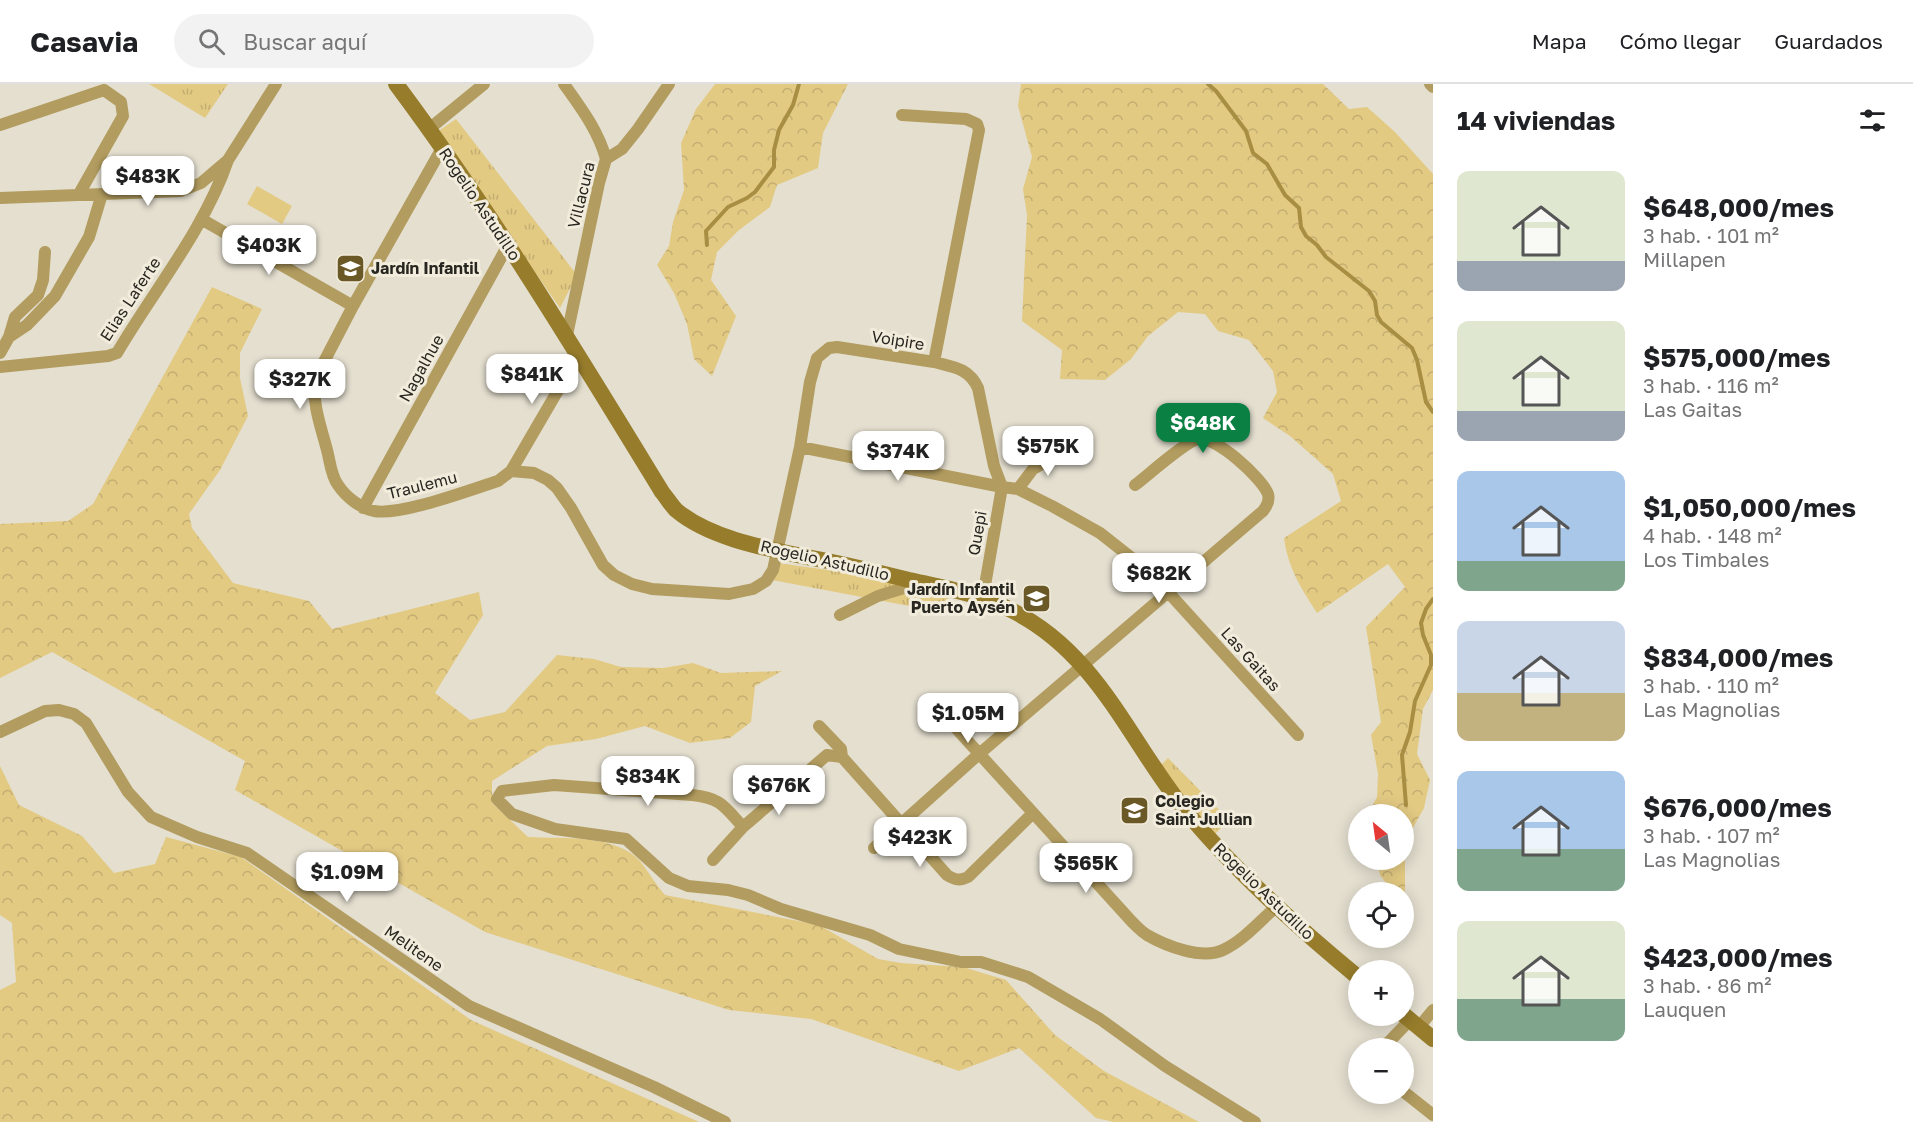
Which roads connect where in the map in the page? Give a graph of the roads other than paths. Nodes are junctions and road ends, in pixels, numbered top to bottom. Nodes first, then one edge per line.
1 (276, 84) edge
2 (396, 84) edge
3 (484, 84) edge
4 (564, 84) edge
5 (669, 84) edge
6 (902, 115) dead end
7 (0, 125) edge
8 (429, 129) junction
9 (442, 147) junction
10 (606, 159) junction
11 (228, 160) junction
12 (79, 194) junction
13 (102, 194) junction
14 (0, 198) edge
15 (201, 219) junction
16 (508, 245) junction
17 (45, 252) dead end
18 (352, 306) junction
19 (567, 335) junction
20 (9, 337) junction
21 (0, 353) edge
22 (578, 356) junction
23 (934, 362) junction
24 (0, 367) edge
25 (800, 447) junction
26 (1078, 459) dead end
27 (511, 471) junction
28 (1135, 485) dead end
29 (1002, 487) junction
30 (1018, 489) junction
31 (363, 508) junction
32 (778, 552) junction
33 (922, 583) junction
34 (1168, 592) junction
35 (983, 597) junction
36 (840, 615) dead end
37 (1084, 666) junction
38 (934, 704) dead end
39 (819, 726) dead end
40 (0, 732) edge
41 (1298, 735) dead end
42 (979, 754) junction
43 (842, 757) junction
44 (1033, 813) junction
45 (900, 824) junction
46 (743, 827) junction
47 (874, 848) dead end
48 (713, 860) dead end
49 (1276, 906) junction
50 (1348, 968) edge
51 (1433, 1010) edge
52 (1414, 1020) edge
53 (1414, 1023) edge
54 (1406, 1026) edge
55 (1393, 1038) edge
56 (1433, 1039) edge
57 (1414, 1100) edge
58 (1433, 1115) edge
59 (725, 1122) edge
60 (1255, 1122) edge

1 - 11 street
2 - 8 street, Rogelio Astudillo
3 - 8 street
4 - 10 street
5 - 10 street, Villacura
6 - 23 street, Voipire
7 - 12 street
8 - 9 street, Rogelio Astudillo
9 - 16 street, Rogelio Astudillo
9 - 18 street
10 - 19 street, Villacura
11 - 13 street
11 - 15 street, Elias Laferte
12 - 13 street
12 - 14 street
13 - 20 street
15 - 18 street
15 - 24 street, Elias Laferte
16 - 19 street, Rogelio Astudillo
16 - 31 street, Nagalhue
17 - 20 street
18 - 31 street
19 - 22 street, Rogelio Astudillo
20 - 21 street
22 - 27 street
22 - 32 street, Rogelio Astudillo
23 - 25 street, Voipire
23 - 29 street, Quepi
25 - 29 street, Las Gaitas
25 - 32 street, Voipire
26 - 30 street
27 - 31 street, Traulemu
27 - 32 street
28 - 34 street
29 - 30 street, Las Gaitas
29 - 35 street, Quepi
30 - 34 street, Las Gaitas
32 - 33 street, Rogelio Astudillo
33 - 35 street, Rogelio Astudillo
33 - 36 street
34 - 37 street
34 - 41 street, Las Gaitas
35 - 37 street, Rogelio Astudillo
37 - 42 street
37 - 49 street, Rogelio Astudillo
38 - 42 street
39 - 43 street
40 - 59 street, Melitene
42 - 44 street
42 - 45 street
43 - 45 street
43 - 46 street
44 - 45 street
44 - 49 street
45 - 47 street
46 - 48 street
46 - 60 street
49 - 50 street, Rogelio Astudillo
51 - 52 street
53 - 56 street
54 - 55 street
57 - 58 street

